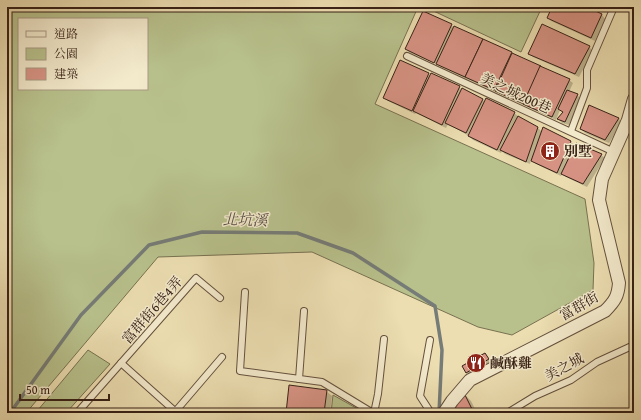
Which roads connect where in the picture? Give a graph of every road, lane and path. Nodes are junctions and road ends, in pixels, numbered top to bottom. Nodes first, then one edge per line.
1 (614, 7) edge
2 (407, 56) dead end
3 (634, 99) edge
4 (631, 123) edge
5 (571, 131) junction
6 (614, 152) junction
7 (245, 292) dead end
8 (220, 298) dead end
9 (304, 311) dead end
10 (384, 339) dead end
11 (430, 340) dead end
12 (634, 345) edge
13 (222, 357) dead end
14 (121, 363) junction
15 (299, 379) junction
16 (175, 412) edge
17 (77, 413) edge
18 (374, 413) edge
19 (431, 413) edge
20 (444, 413) edge
21 (507, 413) edge

1 - 5 lane
2 - 5 lane, 美之城200巷
3 - 4 street, 富群街
4 - 6 street, 富群街
5 - 6 lane, 美之城200巷
6 - 20 street, 富群街
7 - 15 lane
8 - 14 lane, 富群街6巷4弄
9 - 15 lane
10 - 18 lane
11 - 19 lane
12 - 21 lane, 美之城
13 - 16 lane
14 - 16 lane
14 - 17 lane
15 - 18 lane

